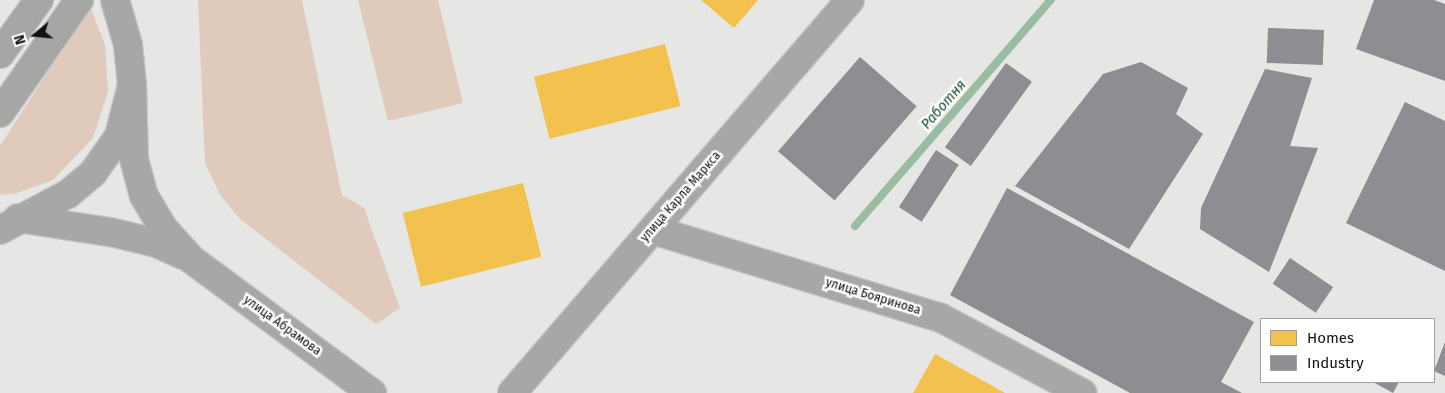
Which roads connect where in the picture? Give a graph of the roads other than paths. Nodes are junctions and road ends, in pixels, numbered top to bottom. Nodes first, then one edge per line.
1 (39, 0) edge
2 (79, 0) edge
3 (115, 0) edge
4 (129, 0) edge
5 (850, 0) edge
6 (128, 45) junction
7 (0, 54) edge
8 (132, 85) junction
9 (0, 113) edge
10 (13, 218) edge
11 (0, 230) edge
12 (653, 230) junction
13 (191, 259) junction
14 (372, 393) edge
15 (512, 393) edge
16 (1082, 393) edge

1 - 7 main road
2 - 9 main road
3 - 6 street
4 - 6 street
5 - 12 street, улица Карла Маркса
6 - 8 street
8 - 10 street
8 - 13 street
10 - 11 street
10 - 13 street
12 - 15 street, улица Карла Маркса
12 - 16 street, улица Бояринова
13 - 14 street, улица Абрамова

